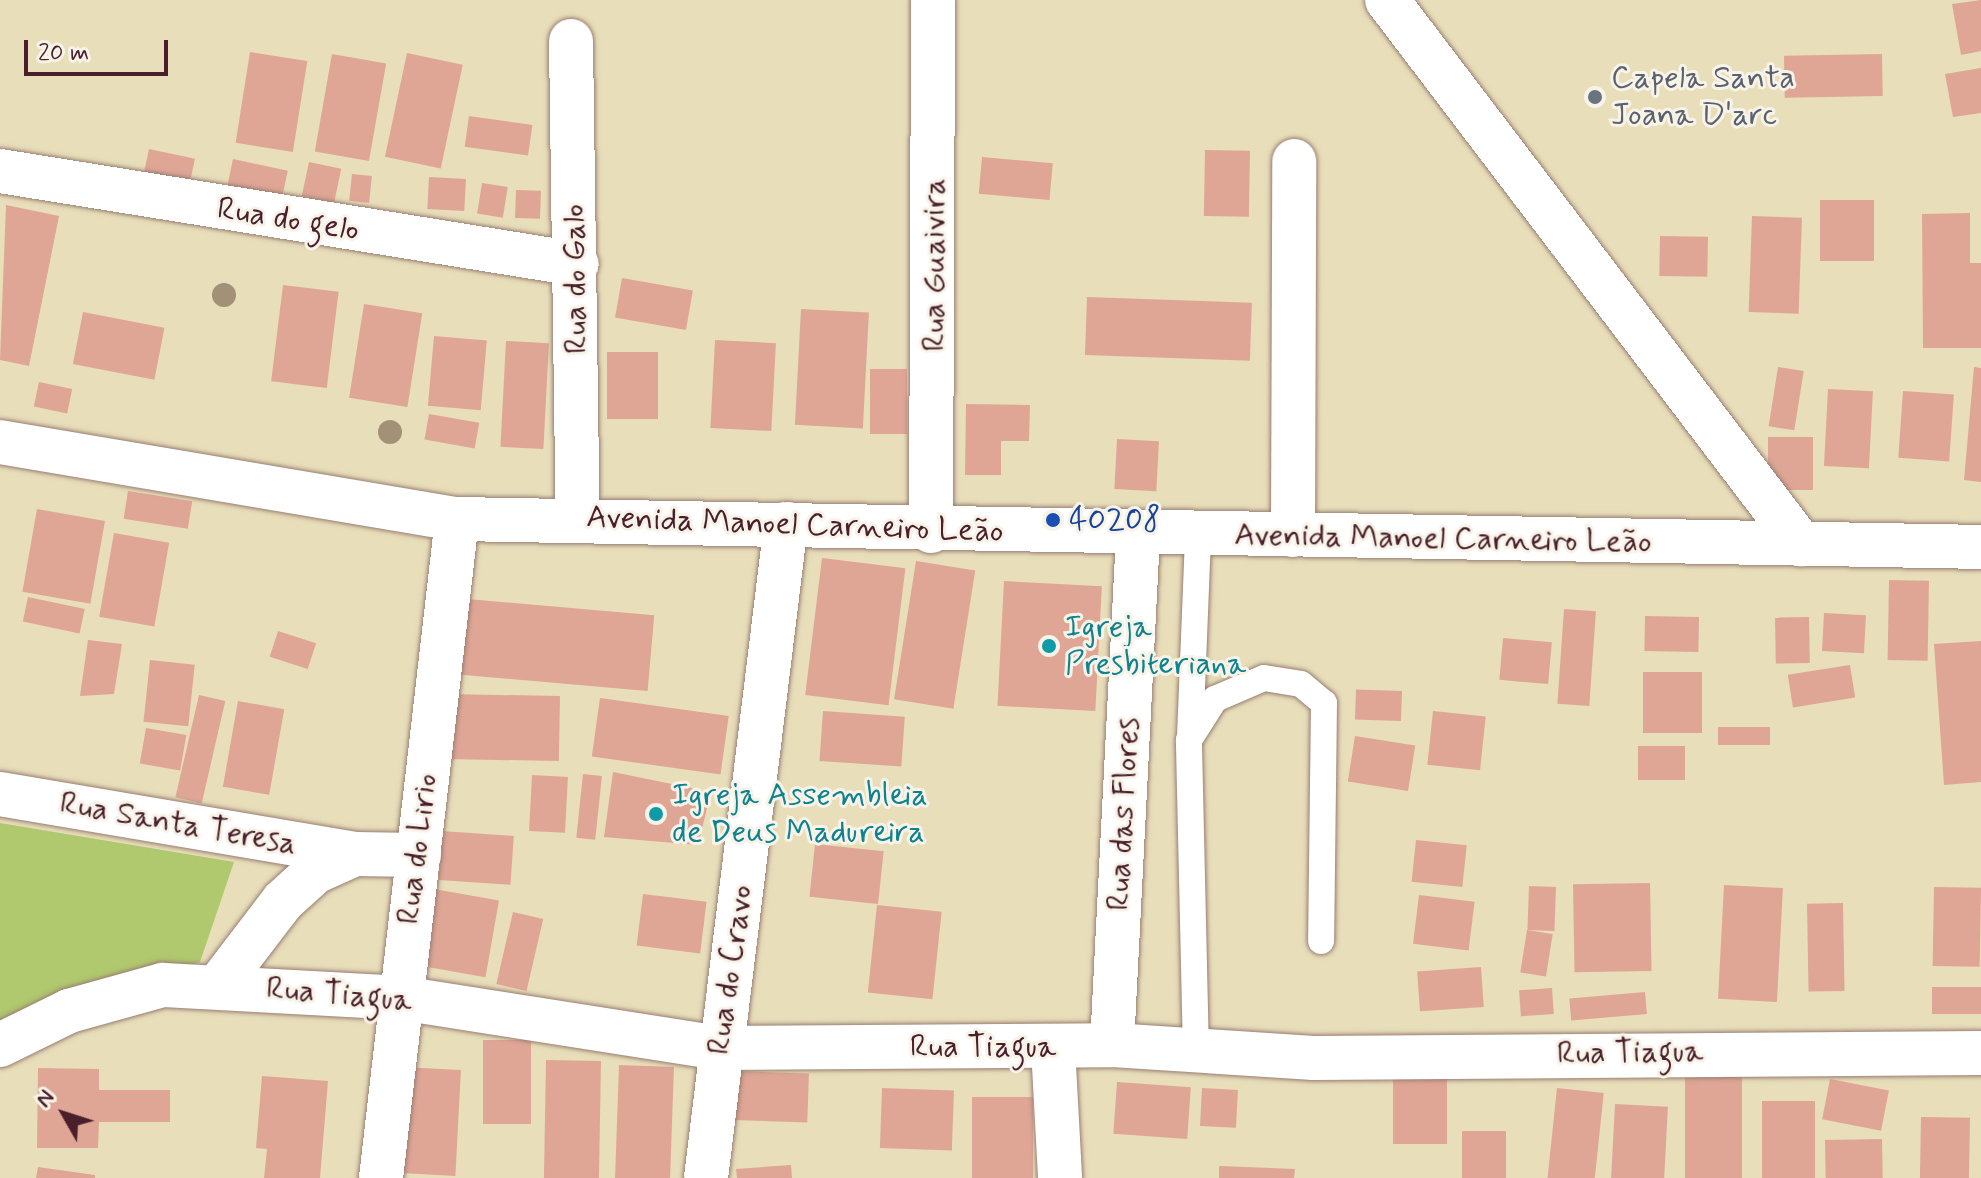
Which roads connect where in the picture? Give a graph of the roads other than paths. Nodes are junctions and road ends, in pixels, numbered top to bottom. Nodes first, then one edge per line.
1 (933, 0) edge
2 (1387, 0) edge
3 (571, 41) dead end
4 (1294, 161) dead end
5 (0, 171) edge
6 (577, 264) junction
7 (0, 442) edge
8 (578, 517) junction
9 (457, 519) junction
10 (786, 524) junction
11 (931, 531) junction
12 (1138, 535) junction
13 (1198, 535) junction
14 (1293, 535) junction
15 (1801, 544) junction
16 (1981, 547) edge
17 (1189, 740) junction
18 (0, 794) edge
19 (355, 854) junction
20 (419, 855) junction
21 (1321, 941) dead end
22 (218, 986) junction
23 (400, 998) junction
24 (0, 1045) edge
25 (1112, 1045) junction
26 (1053, 1047) junction
27 (720, 1048) junction
28 (1981, 1053) edge
29 (1196, 1054) junction
30 (381, 1178) edge
31 (706, 1178) edge
32 (1060, 1178) edge

1 - 11 street, Rua Guaivira
2 - 15 street
3 - 6 street, Rua do Galo
4 - 14 street
5 - 6 street, Rua do gelo
6 - 8 street, Rua do Galo
7 - 9 street, Avenida Manoel Carneiro Leão
8 - 9 street, Avenida Manoel Carneiro Leão
8 - 10 street, Avenida Manoel Carneiro Leão
9 - 20 street, Rua do Lirio
10 - 11 street, Avenida Manoel Carneiro Leão
10 - 27 street, Rua do Cravo
11 - 12 street, Avenida Manoel Carneiro Leão
12 - 13 street, Avenida Manoel Carneiro Leão
12 - 25 street, Rua das Flores
13 - 14 street, Avenida Manoel Carneiro Leão
13 - 17 lane
14 - 15 street, Avenida Manoel Carneiro Leão
15 - 16 street, Avenida Manoel Carneiro Leão
17 - 21 lane
17 - 29 lane
18 - 19 street, Rua Santa Teresa
19 - 20 street
19 - 22 street
20 - 23 street, Rua do Lirio
22 - 23 street, Rua Tiagua
22 - 24 street, Rua Tiagua
23 - 27 street, Rua Tiagua
23 - 30 street, Rua do Lirio
25 - 26 street, Rua Tiagua
25 - 29 street, Rua Tiagua
26 - 27 street, Rua Tiagua
26 - 32 street
27 - 31 street, Rua do Cravo
28 - 29 street, Rua Tiagua

